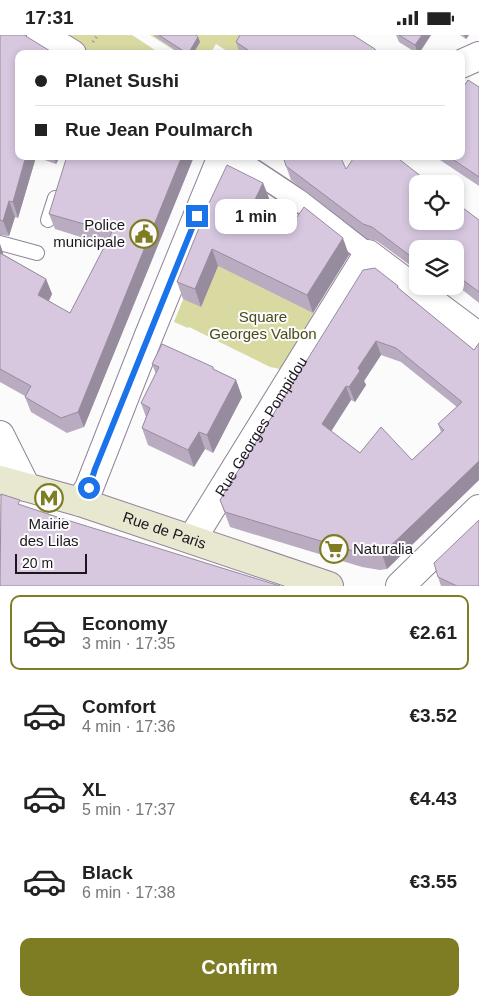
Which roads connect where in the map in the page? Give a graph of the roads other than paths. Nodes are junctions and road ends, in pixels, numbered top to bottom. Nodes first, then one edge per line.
1 (41, 35) edge
2 (65, 50) edge
3 (479, 56) edge
4 (465, 62) edge
5 (222, 160) edge
6 (224, 160) edge
7 (59, 184) edge
8 (48, 220) edge
9 (0, 243) edge
10 (37, 253) dead end
11 (368, 254) junction
12 (479, 337) edge
13 (0, 435) edge
14 (13, 484) edge
15 (80, 502) junction
16 (479, 509) edge
17 (192, 539) junction
18 (329, 586) edge
19 (400, 586) edge

1 - 2 street
3 - 4 street
5 - 15 street
6 - 11 street
7 - 8 lane
9 - 10 lane
11 - 12 street
11 - 17 street, Rue Georges Pompidou
13 - 14 street
14 - 15 main road, Rue de Paris
15 - 17 main road, Rue de Paris
16 - 19 street
17 - 18 main road, Rue de Paris

